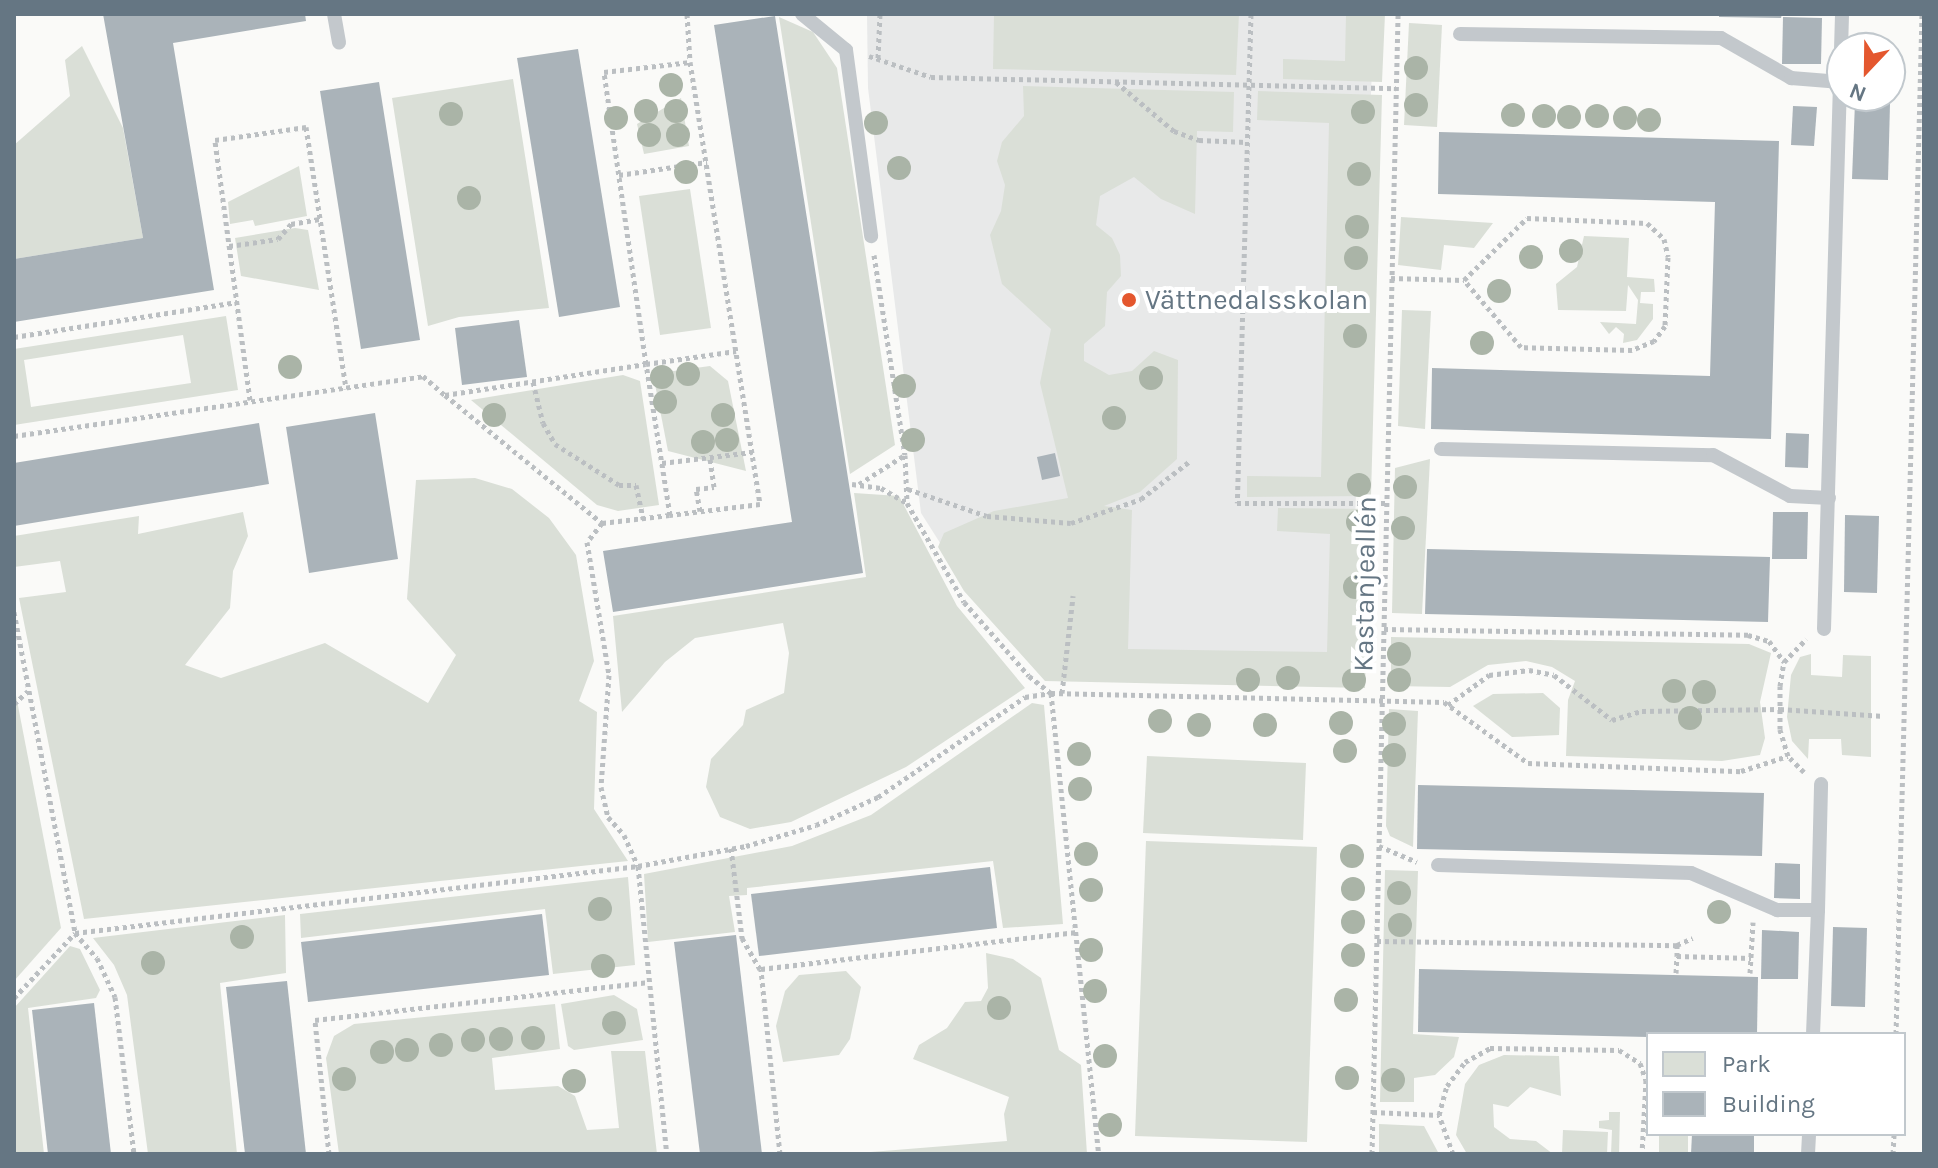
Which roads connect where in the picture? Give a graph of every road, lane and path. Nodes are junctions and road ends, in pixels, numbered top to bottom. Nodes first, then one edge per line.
1 (334, 14) edge
2 (687, 14) edge
3 (802, 14) edge
4 (880, 14) edge
5 (1251, 14) edge
6 (1398, 14) edge
7 (1922, 14) edge
8 (1460, 34) dead end
9 (339, 43) dead end
10 (846, 50) junction
11 (878, 58) junction
12 (690, 62) junction
13 (1115, 81) junction
14 (1826, 81) edge
15 (1248, 84) junction
16 (1396, 88) junction
17 (1840, 112) edge
18 (1246, 142) junction
19 (707, 162) junction
20 (619, 175) junction
21 (320, 219) junction
22 (871, 236) joint
23 (229, 246) junction
24 (1391, 278) junction
25 (1464, 280) junction
26 (237, 302) junction
27 (14, 337) edge
28 (736, 351) junction
29 (646, 364) junction
30 (533, 381) junction
31 (346, 389) junction
32 (445, 395) junction
33 (250, 400) junction
34 (14, 436) edge
35 (1441, 449) dead end
36 (752, 452) junction
37 (905, 455) junction
38 (710, 457) junction
39 (1190, 461) dead end
40 (662, 463) junction
41 (908, 489) junction
42 (1829, 498) junction
43 (907, 503) junction
44 (1387, 503) junction
45 (700, 511) junction
46 (670, 515) junction
47 (643, 519) junction
48 (602, 523) junction
49 (1073, 596) dead end
50 (14, 612) edge
51 (1384, 629) junction
52 (1824, 629) joint
53 (1784, 662) junction
54 (28, 691) junction
55 (1051, 693) junction
56 (1062, 693) junction
57 (1382, 699) junction
58 (14, 704) edge
59 (1448, 705) junction
60 (1780, 709) junction
61 (1884, 716) dead end
62 (1788, 756) junction
63 (1821, 784) joint
64 (1379, 846) junction
65 (731, 848) junction
66 (1438, 865) joint
67 (638, 866) junction
68 (1818, 910) junction
69 (1753, 921) dead end
70 (1077, 932) junction
71 (75, 933) junction
72 (1693, 938) dead end
73 (1377, 941) junction
74 (1677, 945) junction
75 (1677, 956) junction
76 (1751, 958) junction
77 (761, 969) junction
78 (1676, 973) dead end
79 (1750, 973) dead end
80 (647, 982) junction
81 (14, 998) edge
82 (1813, 1032) edge
83 (1896, 1032) edge
84 (1373, 1112) junction
85 (1439, 1115) junction
86 (134, 1154) edge
87 (329, 1154) edge
88 (667, 1154) edge
89 (780, 1154) edge
90 (1099, 1154) edge
91 (1372, 1154) edge
92 (1453, 1154) edge
93 (1642, 1154) edge

1 - 9 lane
2 - 12 path
3 - 10 lane
4 - 11 path
5 - 15 path
6 - 16 path, Kastanjeallén
7 - 83 path
8 - 14 lane
10 - 11 path
10 - 22 lane
11 - 13 path
12 - 19 path
12 - 20 path
13 - 15 path
13 - 18 path
15 - 16 path
15 - 18 path
16 - 24 path, Kastanjeallén
17 - 42 lane
18 - 44 path
19 - 20 path
19 - 28 path
20 - 29 path
21 - 23 path
21 - 23 path
21 - 31 path
22 - 37 path
23 - 26 path
24 - 25 path
24 - 44 path, Kastanjeallén
25 - 25 path
26 - 27 path
26 - 33 path
28 - 29 path
28 - 36 path
29 - 30 path
29 - 40 path
30 - 32 path
30 - 47 path
31 - 32 path
31 - 33 path
32 - 48 path
33 - 34 path
35 - 42 lane
36 - 38 path
36 - 45 path
37 - 41 path
37 - 43 path
38 - 40 path
38 - 45 path
39 - 41 path
40 - 46 path
41 - 43 path
42 - 52 lane
43 - 55 path
44 - 51 path, Kastanjeallén
45 - 46 path
46 - 47 path
47 - 48 path
48 - 67 path
49 - 56 path
50 - 54 path
51 - 53 path
51 - 57 path, Kastanjeallén
52 - 53 path
53 - 60 path
54 - 58 path
54 - 71 path
55 - 56 path
55 - 65 path
55 - 70 path
56 - 57 path
57 - 59 path
57 - 64 path, Kastanjeallén
59 - 60 path
59 - 62 path
60 - 61 path
60 - 62 path
62 - 63 path
63 - 68 lane
64 - 66 path
64 - 73 path, Kastanjeallén
65 - 67 path
65 - 77 path
66 - 68 lane
67 - 71 path
67 - 80 path
68 - 82 lane
69 - 76 path
70 - 77 path
70 - 90 path
71 - 81 path
71 - 86 path
72 - 74 path
73 - 74 path
73 - 84 path, Kastanjeallén
74 - 75 path
75 - 76 path
75 - 78 path
76 - 79 path
77 - 89 path
80 - 87 path
80 - 88 path
84 - 85 path
84 - 91 path, Kastanjeallén
85 - 92 path
85 - 93 path

